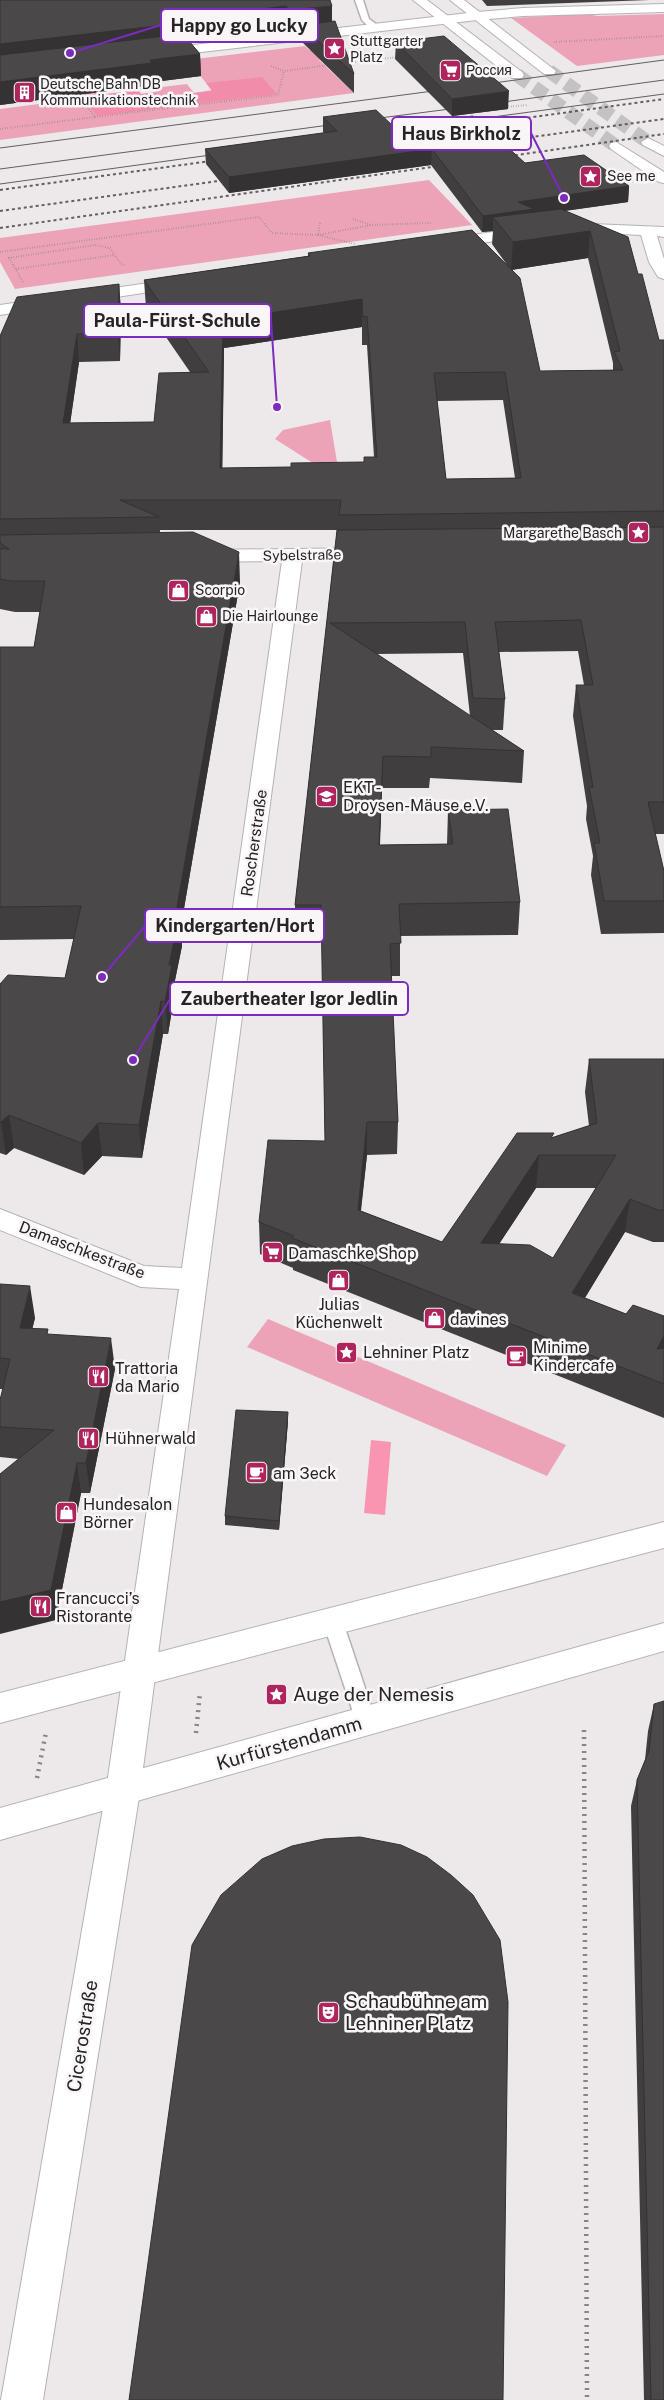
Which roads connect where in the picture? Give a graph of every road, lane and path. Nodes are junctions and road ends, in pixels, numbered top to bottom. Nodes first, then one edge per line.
1 (359, 0) edge
2 (419, 0) edge
3 (456, 0) edge
4 (664, 8) edge
5 (477, 16) junction
6 (443, 19) junction
7 (373, 26) junction
8 (664, 36) edge
9 (548, 43) dead end
10 (146, 54) edge
11 (406, 56) edge
12 (342, 64) edge
13 (334, 65) edge
14 (549, 71) tunnel mouth
15 (517, 75) tunnel mouth
16 (74, 89) edge
17 (528, 105) dead end
18 (502, 108) edge
19 (95, 117) junction
20 (0, 129) edge
21 (648, 142) tunnel mouth
22 (616, 146) tunnel mouth
23 (664, 152) edge
24 (664, 179) edge
25 (353, 219) dead end
26 (320, 223) dead end
27 (434, 224) dead end
28 (371, 225) junction
29 (647, 230) junction
30 (664, 232) edge
31 (550, 233) junction
32 (318, 236) junction
33 (75, 242) junction
34 (355, 244) edge
35 (433, 246) edge
36 (77, 248) junction
37 (658, 250) edge
38 (0, 252) edge
39 (115, 256) junction
40 (9, 258) dead end
41 (121, 264) dead end
42 (16, 269) dead end
43 (664, 274) edge
44 (197, 281) edge
45 (0, 310) edge
46 (390, 553) edge
47 (293, 555) junction
48 (183, 556) edge
49 (0, 1219) edge
50 (195, 1279) junction
51 (664, 1535) edge
52 (333, 1622) junction
53 (664, 1637) edge
54 (140, 1672) junction
55 (200, 1691) dead end
56 (0, 1708) edge
57 (366, 1720) junction
58 (584, 1730) dead end
59 (46, 1732) dead end
60 (196, 1738) dead end
61 (37, 1782) dead end
62 (123, 1791) junction
63 (0, 1824) edge
64 (22, 2400) edge
65 (587, 2400) edge

1 - 7 lane
2 - 6 street
3 - 5 street
4 - 5 street
5 - 6 street
5 - 14 street
6 - 7 street
6 - 15 street
7 - 10 street
8 - 9 path
11 - 12 path
13 - 19 path
16 - 19 path
17 - 18 path
19 - 20 path
21 - 23 street
22 - 24 street
25 - 28 path
26 - 32 path
27 - 28 path
28 - 32 path
29 - 30 street
29 - 31 street
29 - 37 street
31 - 35 street
31 - 37 street
32 - 33 path
32 - 34 path
33 - 36 path
33 - 38 path
36 - 39 path
36 - 40 path
37 - 43 street
39 - 41 path
39 - 42 path
44 - 45 street
46 - 47 street, Sybelstraße
47 - 48 street, Sybelstraße
47 - 50 street, Roscherstraße
49 - 50 street, Damaschkestraße
50 - 54 street
51 - 52 street
52 - 54 street
52 - 57 lane
53 - 57 street, Kurfürstendamm
54 - 56 street
54 - 62 street, Cicerostraße
55 - 60 path
57 - 62 street, Kurfürstendamm
58 - 65 path
59 - 61 path
62 - 63 street, Kurfürstendamm
62 - 64 street, Cicerostraße

